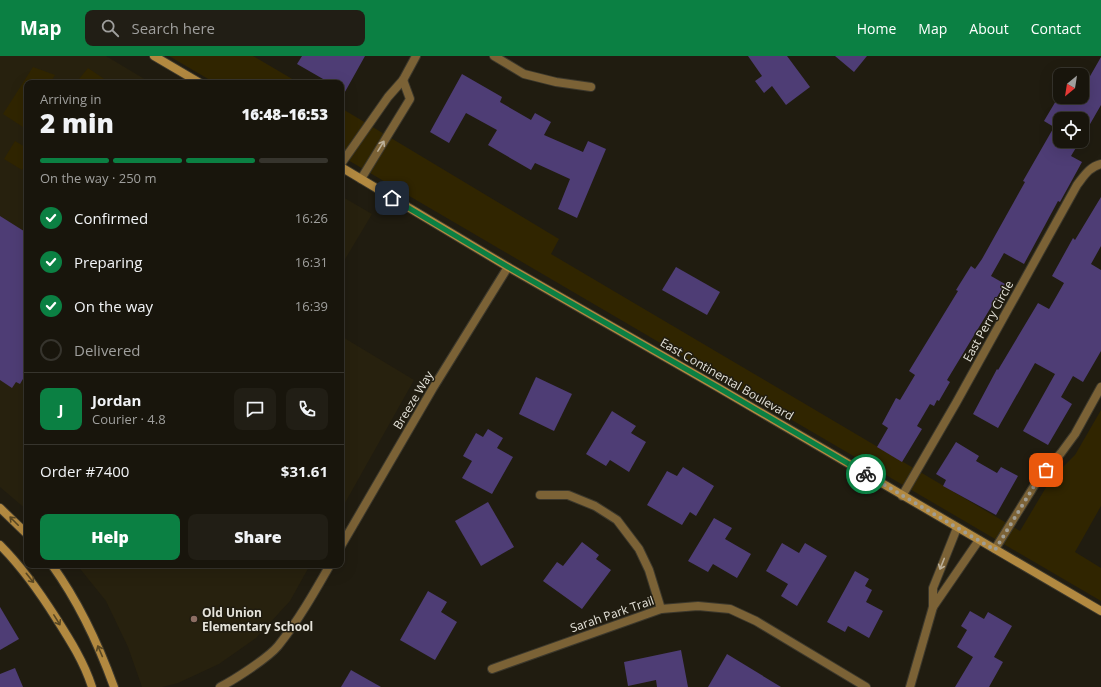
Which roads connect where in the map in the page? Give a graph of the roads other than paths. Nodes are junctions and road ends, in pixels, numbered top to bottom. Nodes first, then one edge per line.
1 (154, 56) edge
2 (416, 56) edge
3 (494, 56) edge
4 (195, 80) edge
5 (403, 80) junction
6 (591, 87) dead end
7 (344, 160) edge
8 (1101, 164) edge
9 (344, 169) edge
10 (361, 179) junction
11 (508, 267) junction
12 (1101, 387) edge
13 (540, 494) dead end
14 (902, 496) junction
15 (0, 508) edge
16 (957, 528) junction
17 (24, 531) edge
18 (979, 540) junction
19 (344, 541) edge
20 (0, 545) edge
21 (995, 550) junction
22 (54, 568) edge
23 (328, 568) edge
24 (932, 607) junction
25 (661, 609) junction
26 (1101, 611) edge
27 (492, 669) dead end
28 (92, 687) edge
29 (114, 687) edge
30 (220, 687) edge
31 (866, 687) edge
32 (910, 687) edge

1 - 4 main road
2 - 5 street
3 - 6 street
5 - 7 street
10 -> 5 street
8 - 14 street, East Perry Circle
9 - 10 main road, East Continental Boulevard
10 - 11 main road, East Continental Boulevard
11 - 14 main road, East Continental Boulevard
11 - 19 street, Breeze Way
12 - 21 street
13 - 25 street
14 - 16 main road, East Continental Boulevard
17 -> 15 main road
16 - 18 main road, East Continental Boulevard
16 -> 24 street
18 - 21 main road, East Continental Boulevard
18 - 24 street
20 -> 28 main road
21 - 26 main road, East Continental Boulevard
29 -> 22 main road
23 - 30 street
24 - 32 street
25 - 27 street, Sarah Park Trail
25 - 31 street, Sarah Park Trail

